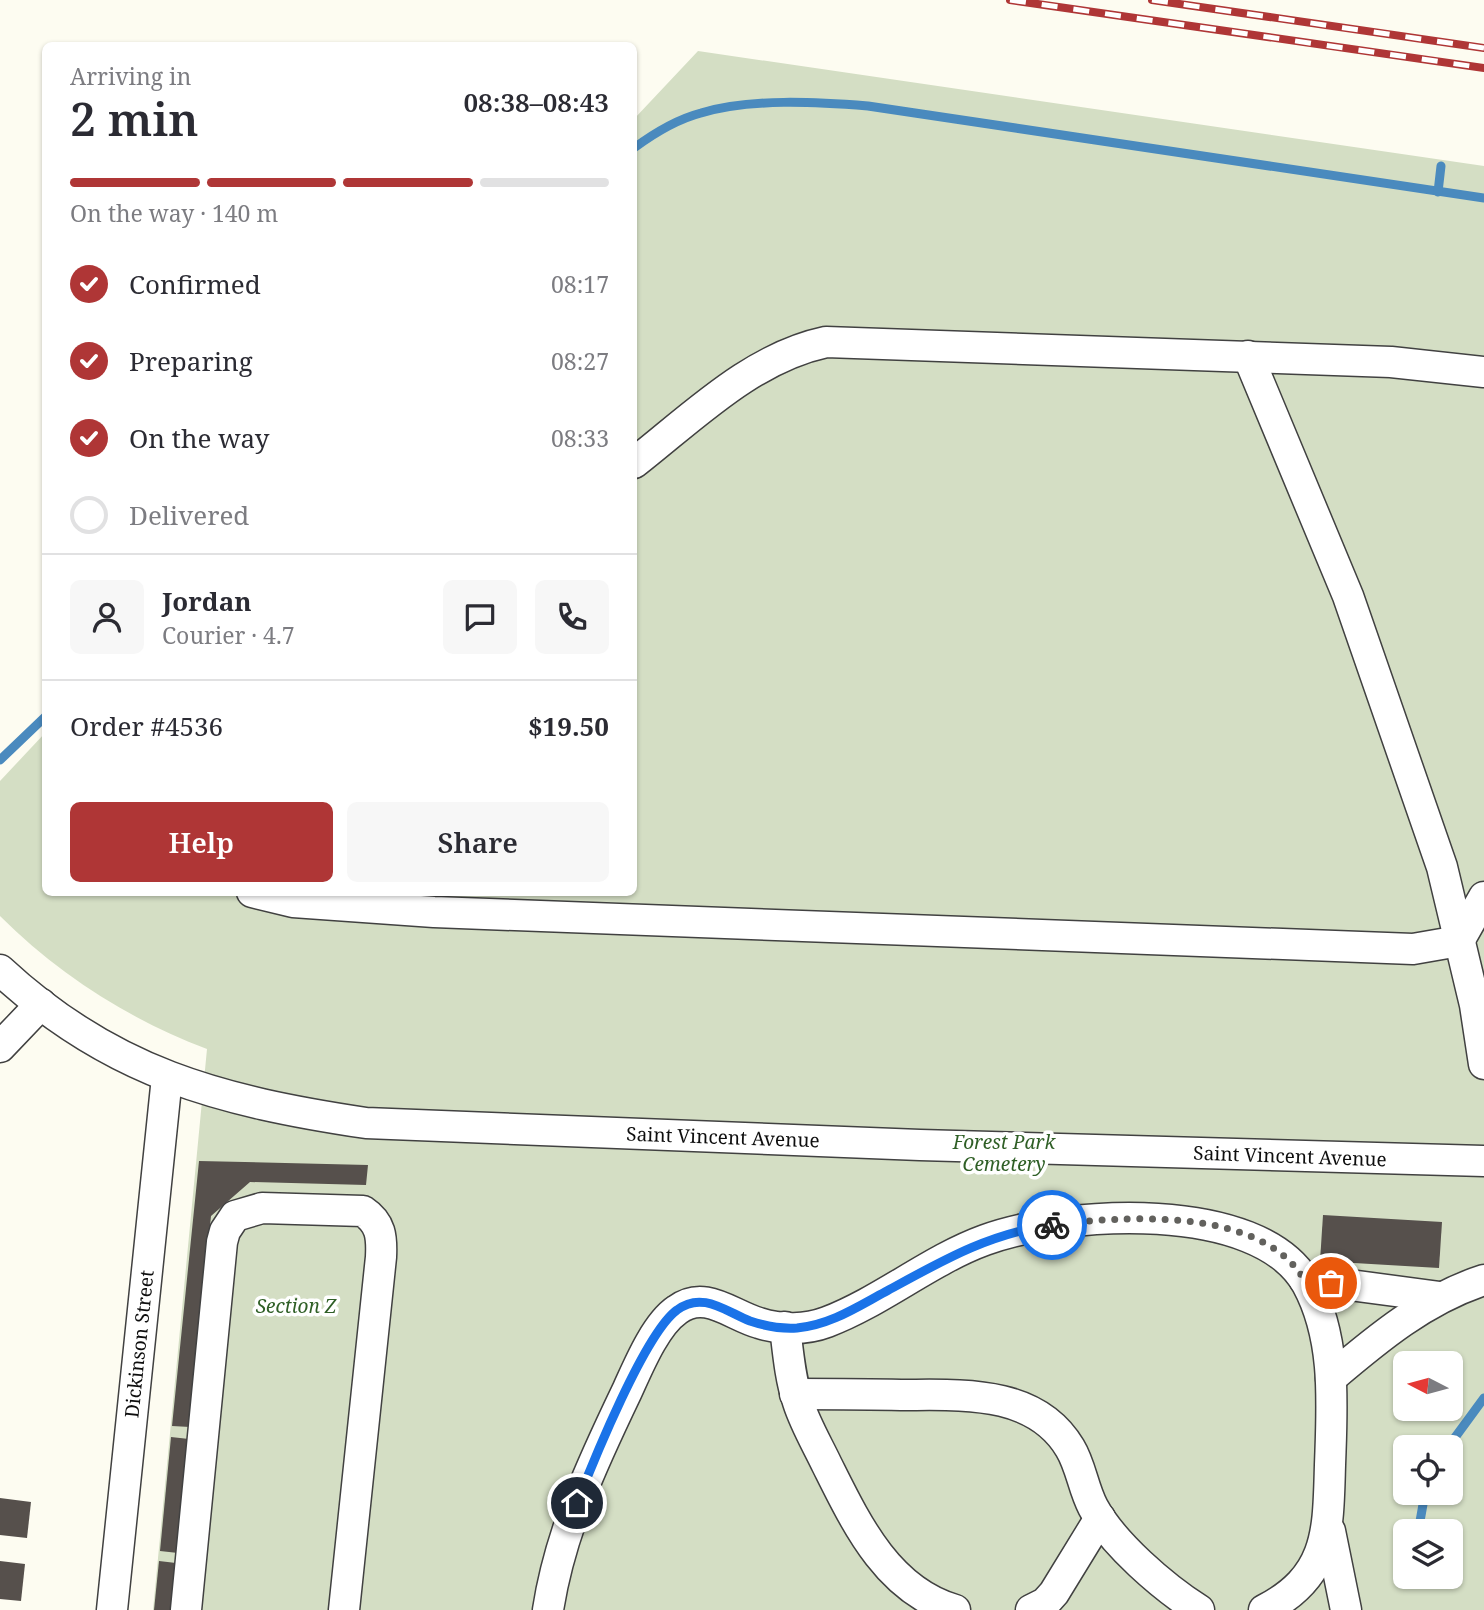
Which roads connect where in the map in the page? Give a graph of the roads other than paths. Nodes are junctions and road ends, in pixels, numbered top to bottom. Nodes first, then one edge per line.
1 (1248, 356) junction
2 (1484, 372) edge
3 (637, 461) edge
4 (268, 896) edge
5 (1484, 897) edge
6 (1459, 941) junction
7 (0, 970) edge
8 (41, 1004) junction
9 (0, 1048) edge
10 (1484, 1064) edge
11 (167, 1077) junction
12 (1484, 1161) edge
13 (1304, 1279) junction
14 (1484, 1280) edge
15 (1440, 1297) junction
16 (785, 1328) junction
17 (1331, 1378) junction
18 (795, 1394) junction
19 (1100, 1518) junction
20 (1328, 1521) junction
21 (112, 1610) edge
22 (186, 1610) edge
23 (344, 1610) edge
24 (548, 1610) edge
25 (955, 1610) edge
26 (1033, 1610) edge
27 (1199, 1610) edge
28 (1264, 1610) edge
29 (1346, 1610) edge

1 - 2 street
1 - 3 street
1 - 6 street
4 - 6 street
5 - 6 street
6 - 10 street
7 - 8 street, Saint Vincent Avenue
8 - 9 street
8 - 11 street, Saint Vincent Avenue
11 - 12 street, Saint Vincent Avenue
11 - 21 street, Dickinson Street
13 - 15 street
13 - 16 street
13 - 17 street
14 - 15 street
15 - 17 street
16 - 18 street
16 - 24 street
17 - 20 street
18 - 19 street
18 - 25 street
19 - 26 street
19 - 27 street
20 - 28 street
20 - 29 street
22 - 23 street

